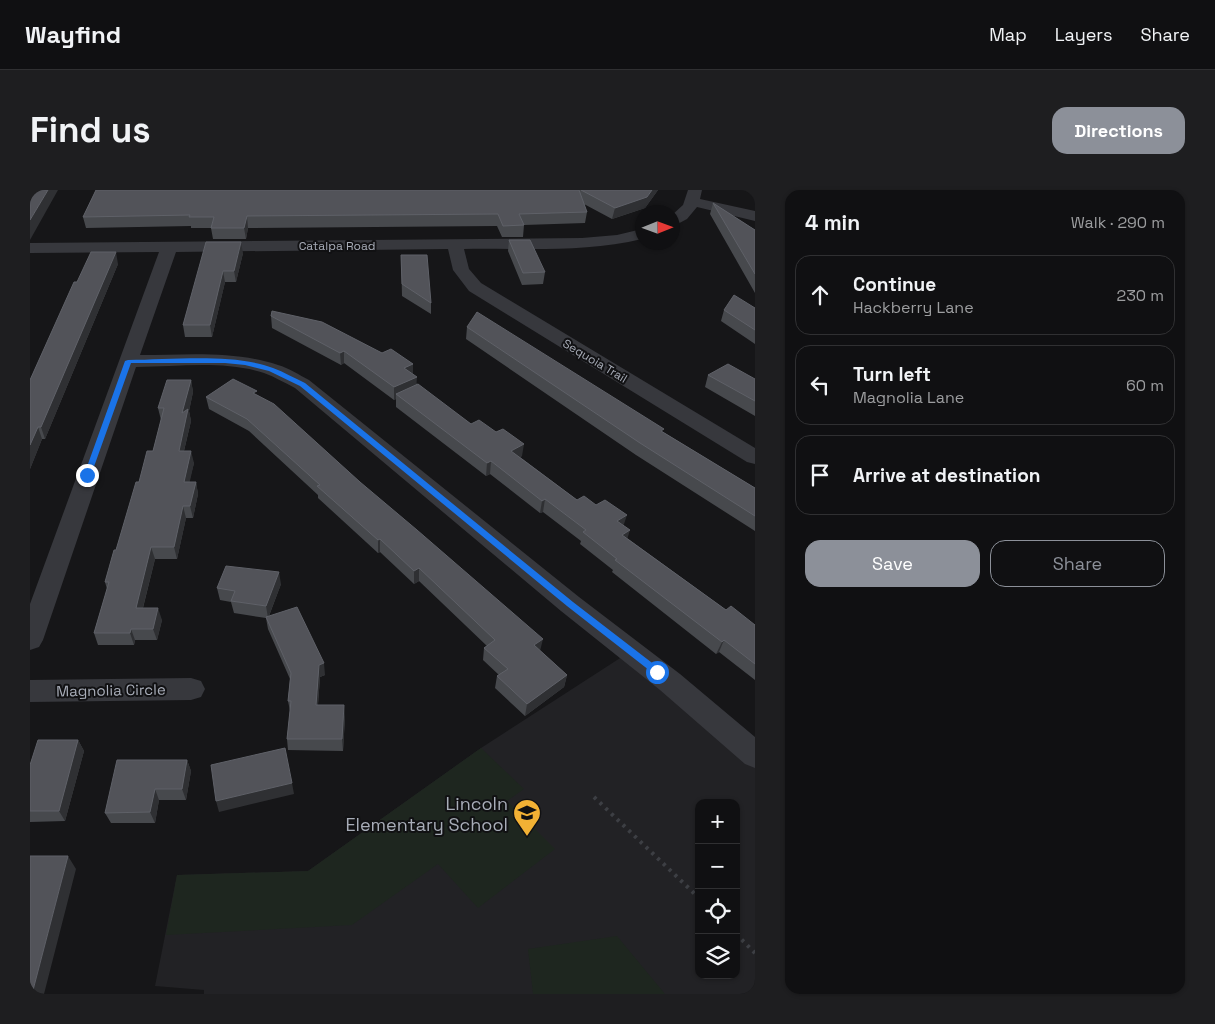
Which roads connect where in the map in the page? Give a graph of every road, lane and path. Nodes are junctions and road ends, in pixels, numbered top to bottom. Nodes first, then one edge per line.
1 (694, 196) edge
2 (680, 216) edge
3 (755, 216) edge
4 (635, 236) edge
5 (455, 246) junction
6 (168, 247) junction
7 (30, 248) edge
8 (128, 361) junction
9 (755, 457) edge
10 (30, 640) edge
11 (191, 690) dead end
12 (30, 691) edge
13 (755, 755) edge
14 (594, 797) dead end
15 (695, 894) edge
16 (740, 938) edge
17 (755, 952) edge

1 - 2 street
1 - 3 street
4 - 5 street, Catalpa Road
5 - 6 street, Catalpa Road
5 - 9 street, Sequoia Trail
6 - 7 street, Catalpa Road
6 - 8 street
8 - 10 street
8 - 13 street
11 - 12 street, Magnolia Circle
14 - 15 path
16 - 17 path

